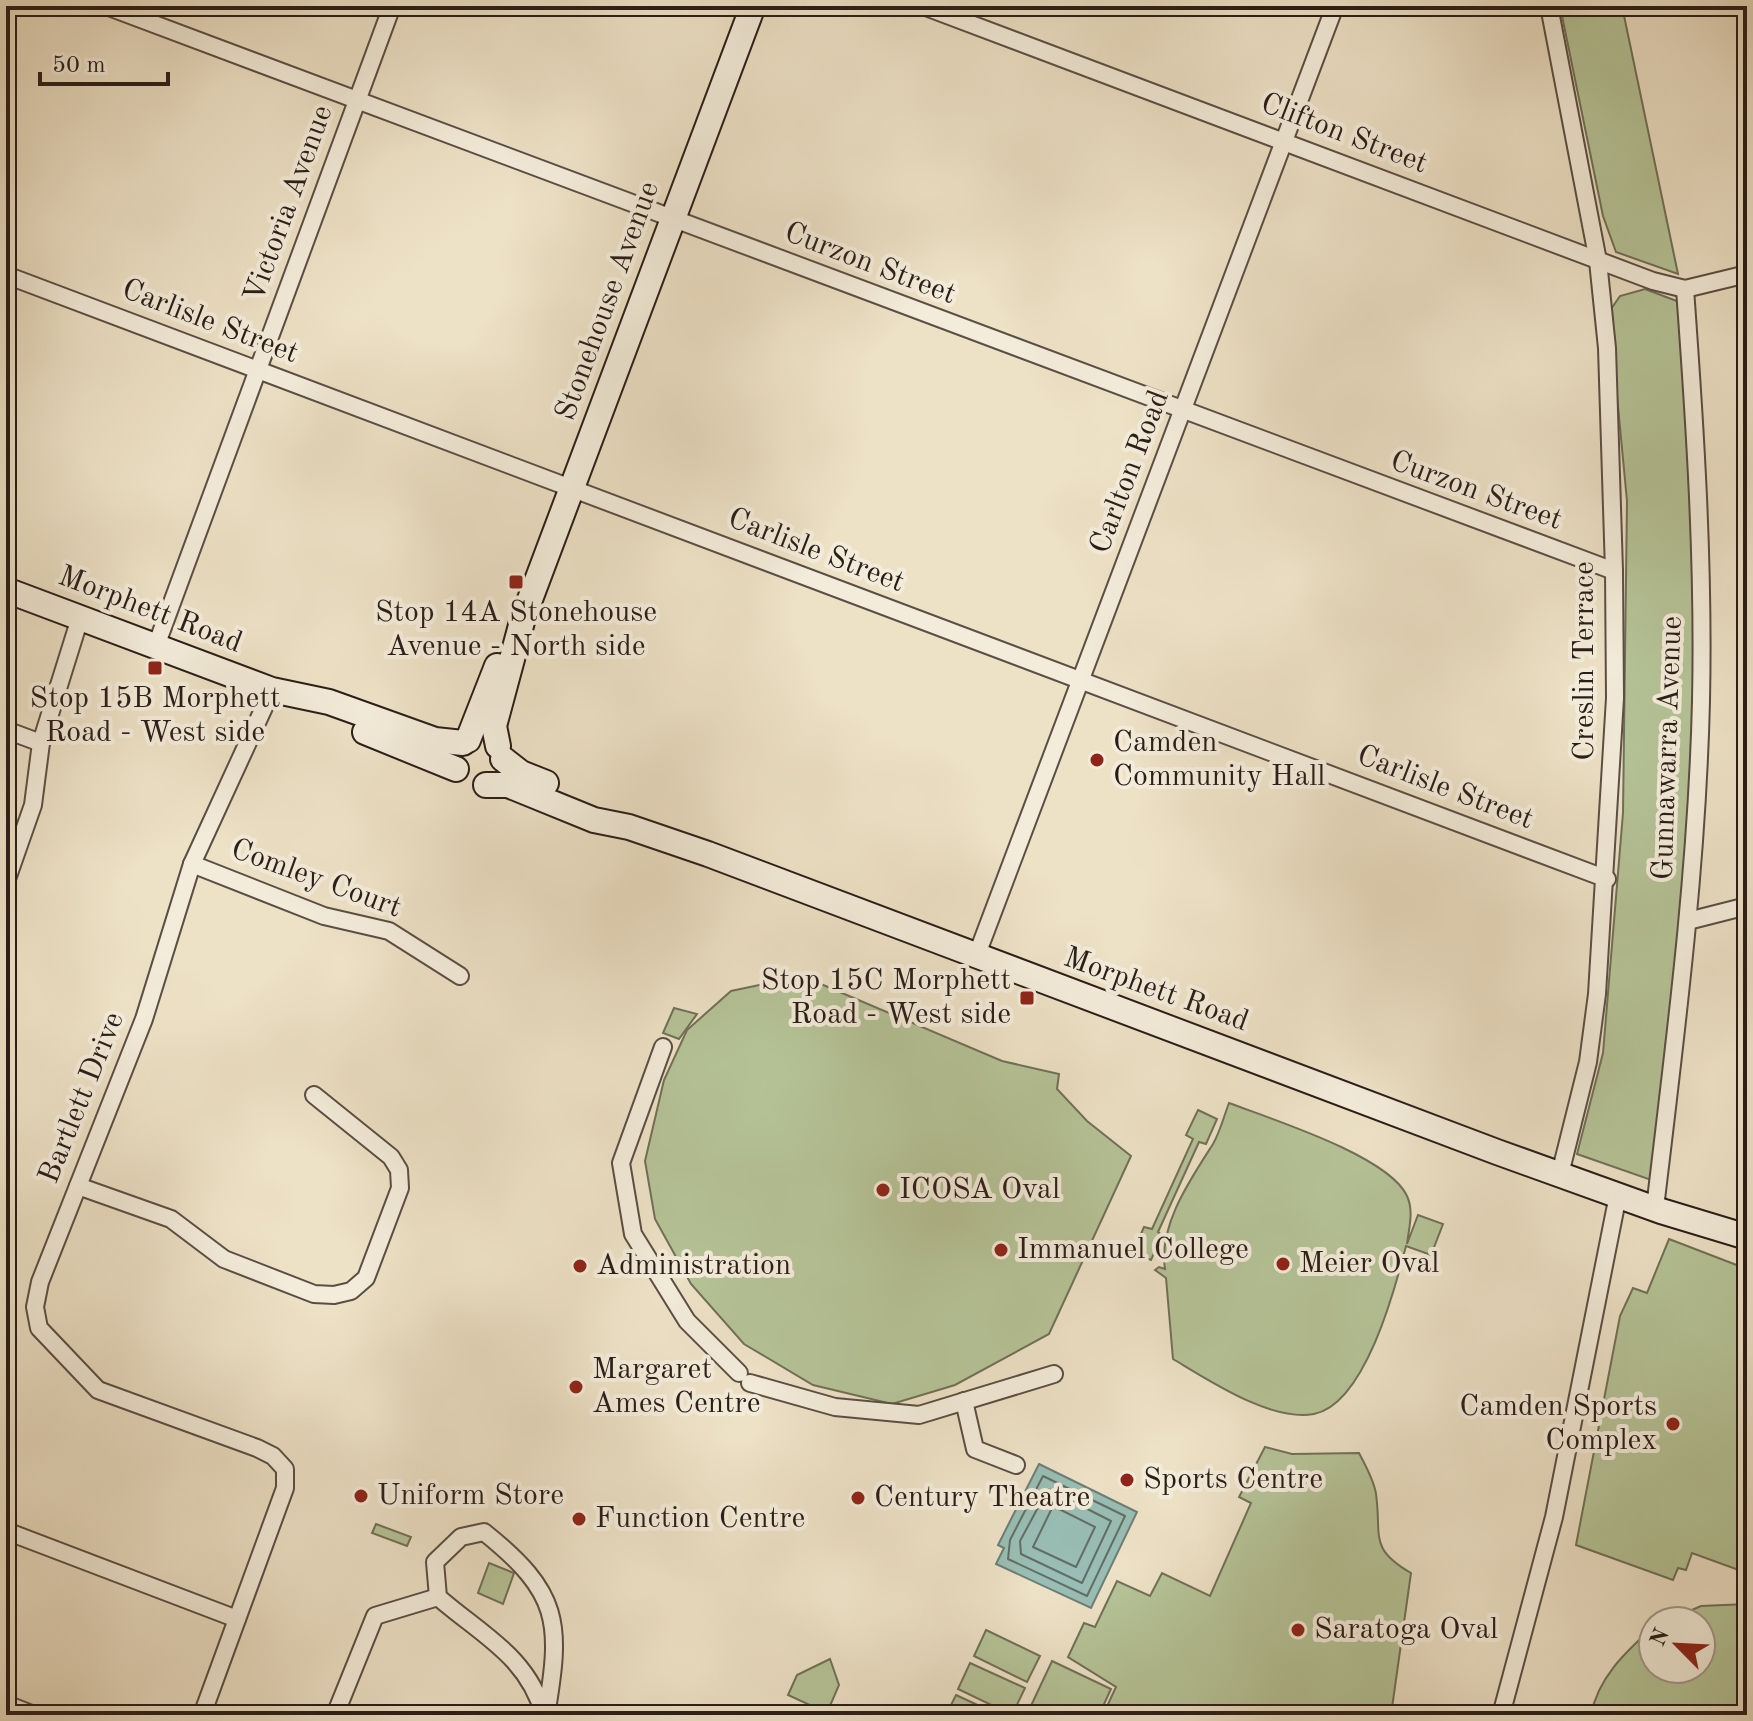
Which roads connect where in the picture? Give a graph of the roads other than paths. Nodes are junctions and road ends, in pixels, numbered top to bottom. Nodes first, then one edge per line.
1 (106, 6) edge
2 (392, 6) edge
3 (753, 6) edge
4 (923, 6) edge
5 (1335, 6) edge
6 (1549, 6) edge
7 (358, 98) junction
8 (1284, 142) junction
9 (673, 219) junction
10 (1598, 261) junction
11 (1747, 274) edge
12 (6, 275) edge
13 (1685, 289) junction
14 (258, 370) junction
15 (1183, 412) junction
16 (572, 490) junction
17 (1614, 571) junction
18 (6, 590) edge
19 (80, 618) junction
20 (523, 618) junction
21 (156, 646) junction
22 (1079, 681) junction
23 (272, 690) junction
24 (6, 730) edge
25 (466, 742) junction
26 (41, 743) junction
27 (500, 752) junction
28 (456, 769) junction
29 (486, 785) junction
30 (629, 827) junction
31 (192, 864) junction
32 (1607, 879) junction
33 (6, 882) edge
34 (1747, 906) edge
35 (1688, 921) junction
36 (976, 957) junction
37 (460, 976) dead end
38 (663, 1047) dead end
39 (314, 1095) dead end
40 (1560, 1174) junction
41 (78, 1186) junction
42 (1618, 1195) junction
43 (1658, 1210) junction
44 (1747, 1237) edge
45 (1747, 1251) edge
46 (1054, 1374) dead end
47 (964, 1401) junction
48 (1016, 1465) dead end
49 (6, 1531) edge
50 (438, 1597) junction
51 (237, 1619) junction
52 (6, 1704) edge
53 (34, 1715) edge
54 (202, 1715) edge
55 (335, 1715) edge
56 (545, 1715) edge
57 (1501, 1715) edge

1 - 7 street, Curzon Street
2 - 7 street, Victoria Avenue
3 - 9 street, Stonehouse Avenue
4 - 8 street, Clifton Street
5 - 8 street, Carlton Road
6 - 10 street, Creslin Terrace
7 - 9 street, Curzon Street
7 - 14 street, Victoria Avenue
8 - 10 street, Clifton Street
8 - 15 street, Carlton Road
9 - 15 street, Curzon Street
9 - 16 street, Stonehouse Avenue
10 - 13 street, Clifton Street
10 - 17 street, Creslin Terrace
11 - 13 street
12 - 14 street, Carlisle Street
13 - 35 street, Gunnawarra Avenue
14 - 16 street, Carlisle Street
14 - 21 street, Victoria Avenue
15 - 17 street, Curzon Street
15 - 22 street, Carlton Road
16 - 20 street, Stonehouse Avenue
16 - 22 street, Carlisle Street
17 - 32 street, Creslin Terrace
18 - 19 street, Morphett Road
19 - 21 street, Morphett Road
19 - 26 street
20 - 25 street, Stonehouse Avenue
20 - 27 street, Stonehouse Avenue
21 - 23 street, Morphett Road
22 - 32 street, Carlisle Street
22 - 36 street, Carlton Road
23 - 25 street, Morphett Road
23 - 28 street, Morphett Road
23 - 31 street, Bartlett Drive
24 - 26 street
25 - 27 street
25 - 28 street
26 - 33 street
27 - 29 street
27 - 30 street, Morphett Road
28 - 29 street
29 - 30 street, Morphett Road
30 - 36 street, Morphett Road
31 - 37 street, Comley Court
31 - 41 street, Bartlett Drive
32 - 40 street, Creslin Terrace
34 - 35 street
35 - 43 street, Gunnawarra Avenue
36 - 40 street, Morphett Road
38 - 47 street
39 - 41 street
40 - 42 street, Morphett Road
41 - 51 street, Bartlett Drive
42 - 43 street, Morphett Road
42 - 57 street
43 - 44 street, Morphett Road
43 - 45 street, Morphett Road
46 - 47 street
47 - 48 street
49 - 51 street
50 - 55 street
50 - 56 street
50 - 56 street
51 - 54 street, Bartlett Drive
52 - 53 street

